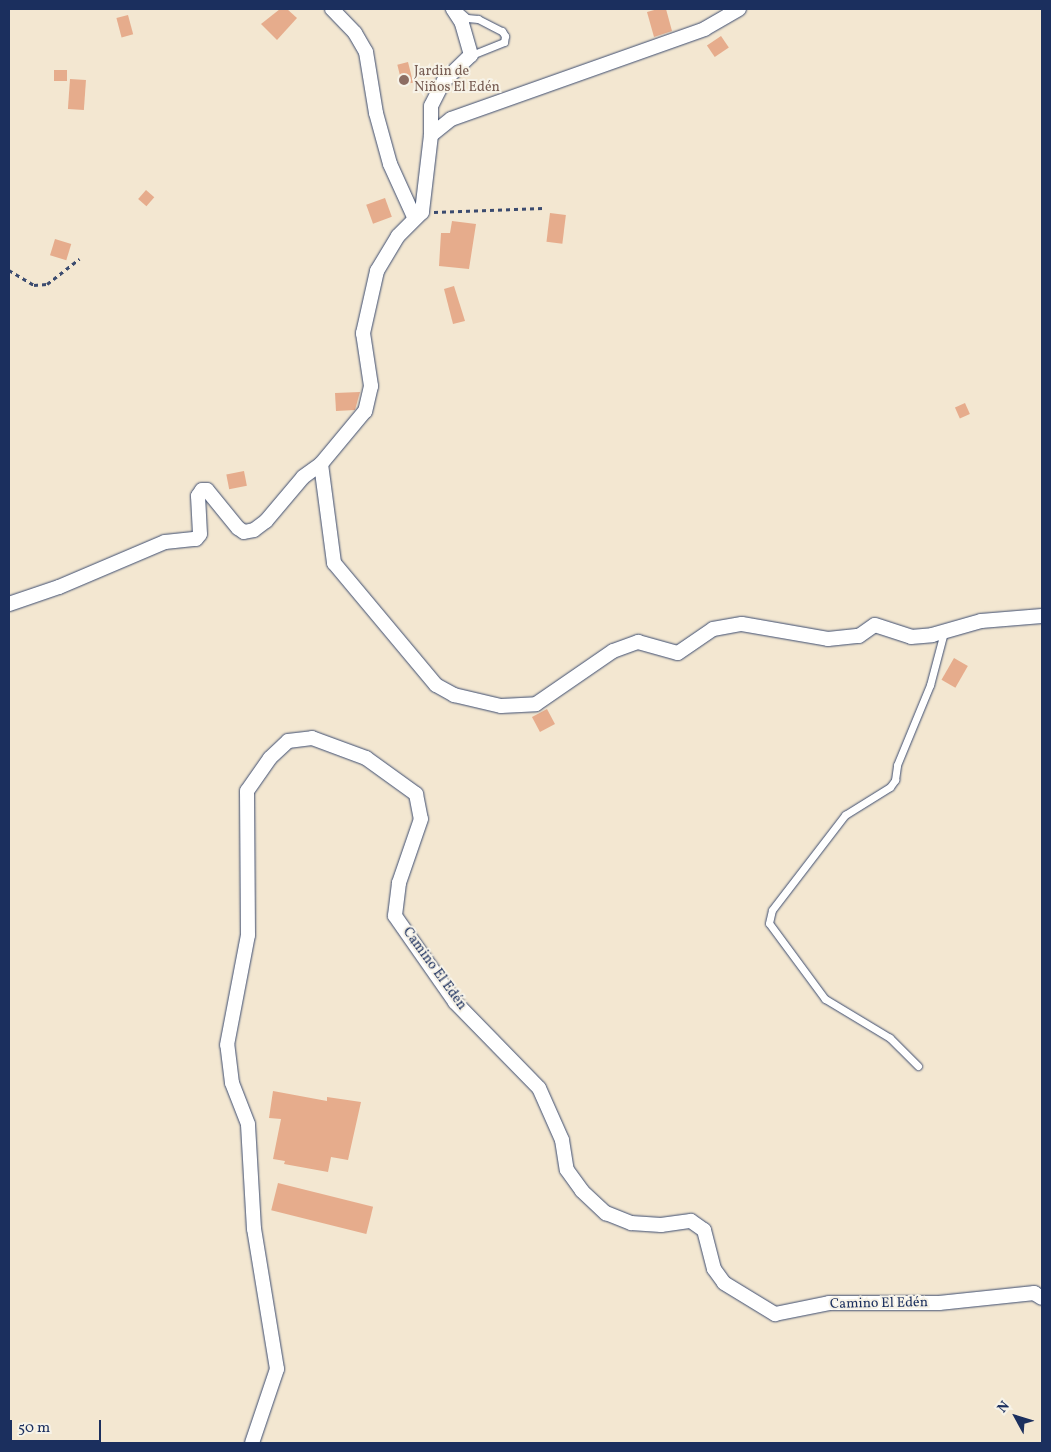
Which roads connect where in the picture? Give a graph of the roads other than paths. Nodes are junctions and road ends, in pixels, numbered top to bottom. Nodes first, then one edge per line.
1 (332, 9) edge
2 (453, 9) edge
3 (458, 9) edge
4 (739, 9) edge
5 (471, 55) junction
6 (431, 135) junction
7 (419, 216) junction
8 (321, 464) junction
9 (9, 604) edge
10 (1042, 616) edge
11 (944, 632) junction
12 (918, 1066) dead end
13 (1042, 1298) edge
14 (252, 1443) edge

1 - 7 street
2 - 5 street
3 - 5 lane
4 - 6 street
5 - 6 street
6 - 7 street
7 - 8 street
8 - 9 street
8 - 11 street
10 - 11 street
11 - 12 lane
13 - 14 street, Camino El Edén

